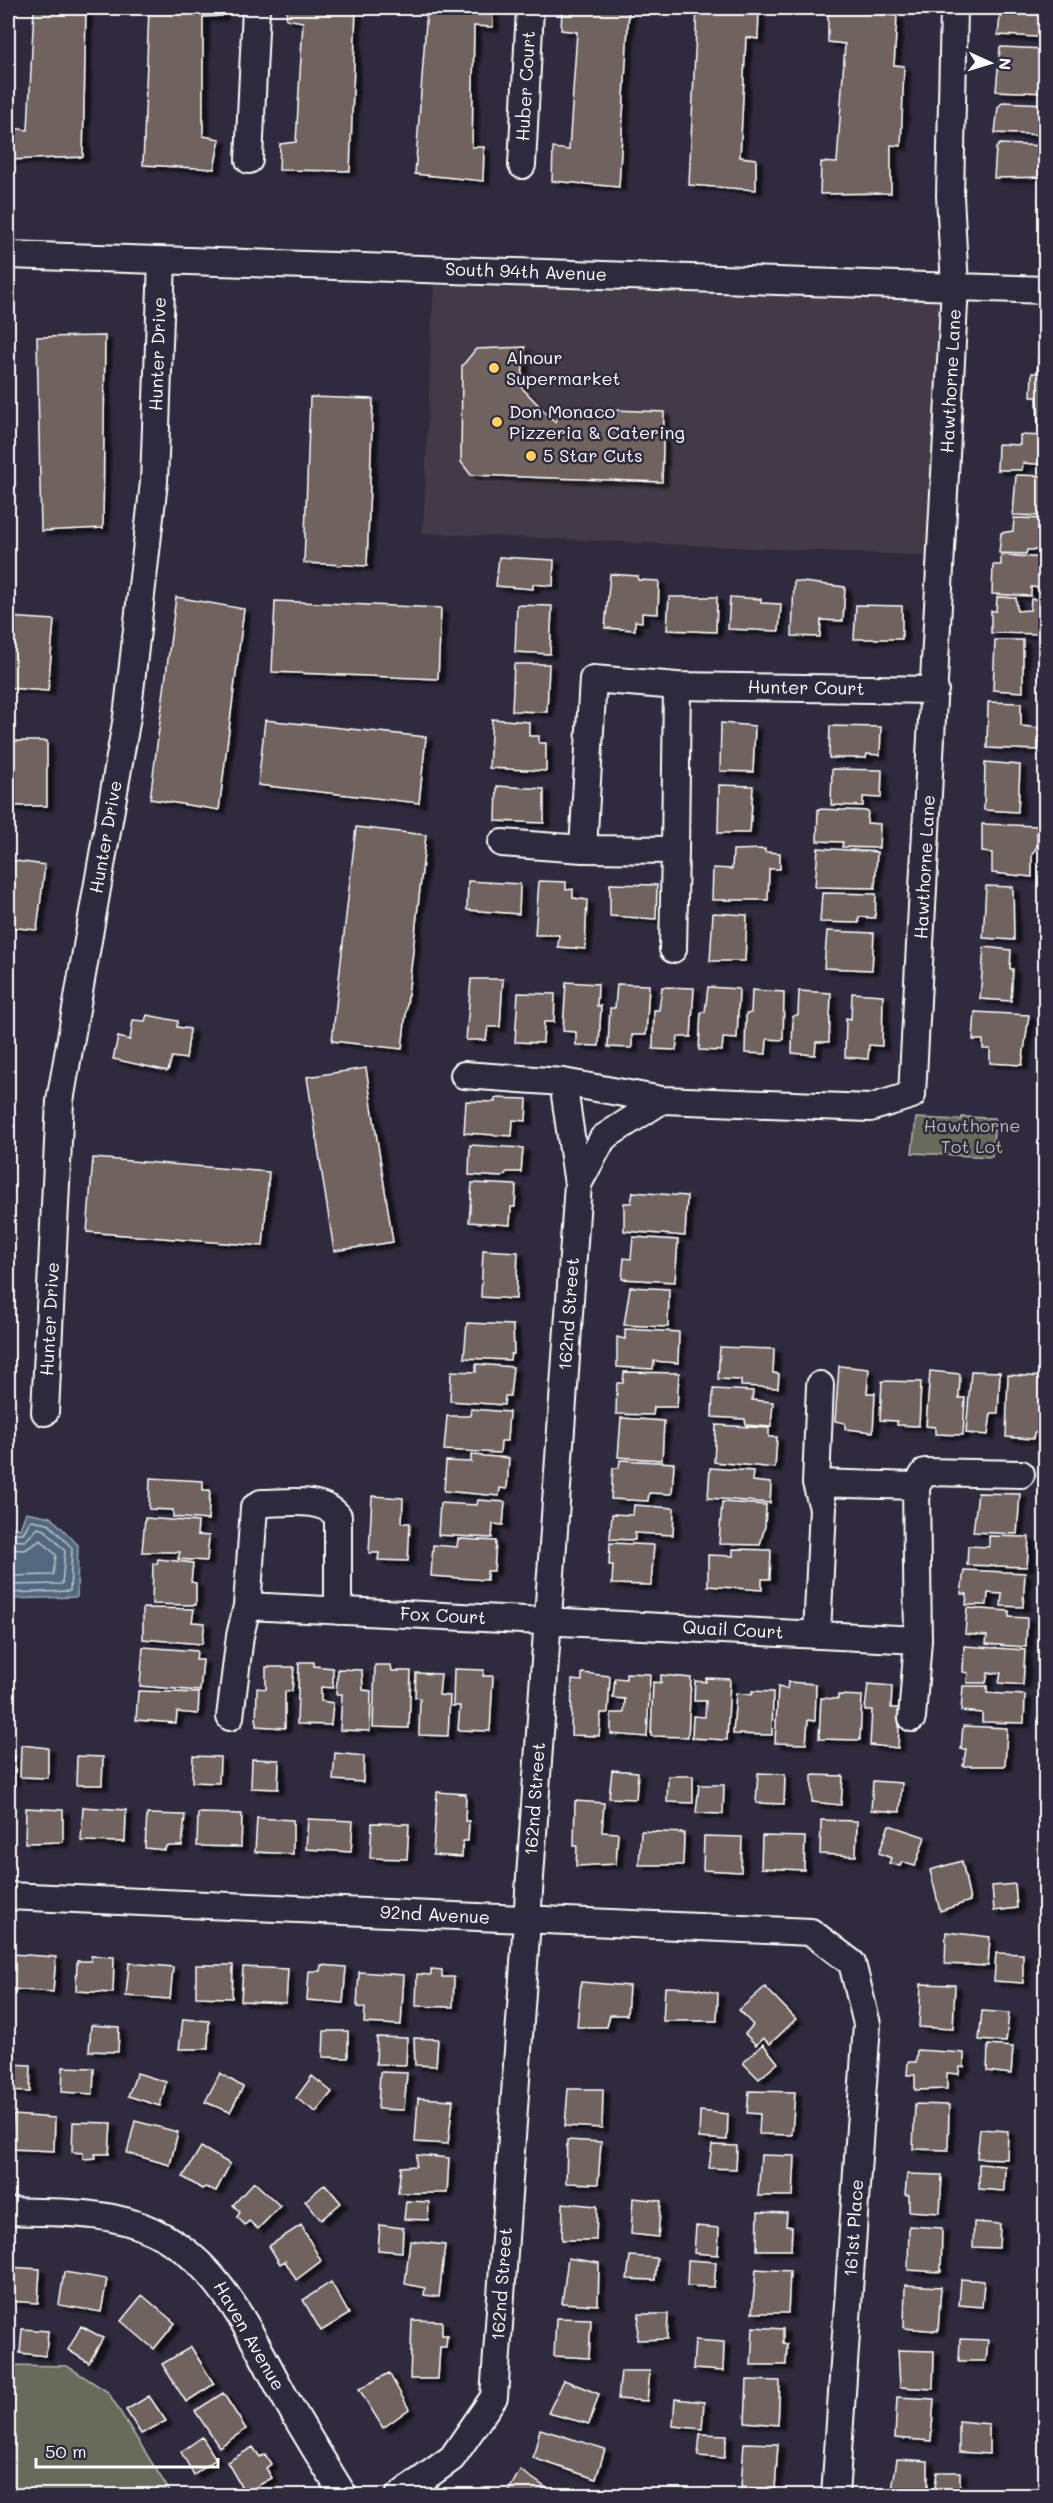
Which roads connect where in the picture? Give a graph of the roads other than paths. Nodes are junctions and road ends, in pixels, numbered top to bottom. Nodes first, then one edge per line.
1 (256, 8) edge
2 (530, 8) edge
3 (954, 8) edge
4 (249, 160) dead end
5 (522, 165) dead end
6 (8, 255) edge
7 (162, 261) junction
8 (955, 286) junction
9 (1046, 290) edge
10 (677, 686) junction
11 (935, 690) junction
12 (502, 843) dead end
13 (583, 849) junction
14 (675, 850) junction
15 (673, 949) dead end
16 (464, 1075) dead end
17 (563, 1082) junction
18 (662, 1100) junction
19 (578, 1184) junction
20 (820, 1385) dead end
21 (45, 1412) dead end
22 (1021, 1474) dead end
23 (816, 1483) junction
24 (916, 1485) junction
25 (247, 1606) junction
26 (338, 1611) junction
27 (547, 1621) junction
28 (817, 1634) junction
29 (918, 1640) junction
30 (230, 1718) dead end
31 (912, 1718) dead end
32 (8, 1896) edge
33 (527, 1919) junction
34 (852, 1963) joint
35 (8, 2211) edge
36 (344, 2496) edge
37 (399, 2496) edge
38 (836, 2496) edge

1 - 4 street
2 - 5 street, Huber Court
3 - 8 street, Hawthorne Lane
6 - 7 street, South 94th Avenue
7 - 8 street, South 94th Avenue
7 - 21 street, Hunter Drive
8 - 9 street, South 94th Avenue
8 - 11 street, Hawthorne Lane
10 - 11 street, Hunter Court
10 - 13 street, Hunter Court
10 - 14 street
11 - 18 street, Hawthorne Lane
12 - 13 street
13 - 14 street
14 - 15 street
16 - 17 street, Hawthorne Lane
17 - 18 street, Hawthorne Lane
17 - 19 street
18 - 19 street, 162nd Street
19 - 27 street, 162nd Street
20 - 23 street
22 - 24 street
23 - 24 street
23 - 28 street
24 - 29 street
25 - 26 street, Fox Court
25 - 26 street
25 - 30 street
26 - 27 street, Fox Court
27 - 28 street, Quail Court
27 - 33 street, 162nd Street
28 - 29 street, Quail Court
29 - 31 street
32 - 33 street, 92nd Avenue
33 - 34 street, 92nd Avenue
33 - 37 street, 162nd Street
34 - 38 street, 161st Place
35 - 36 street, Haven Avenue

